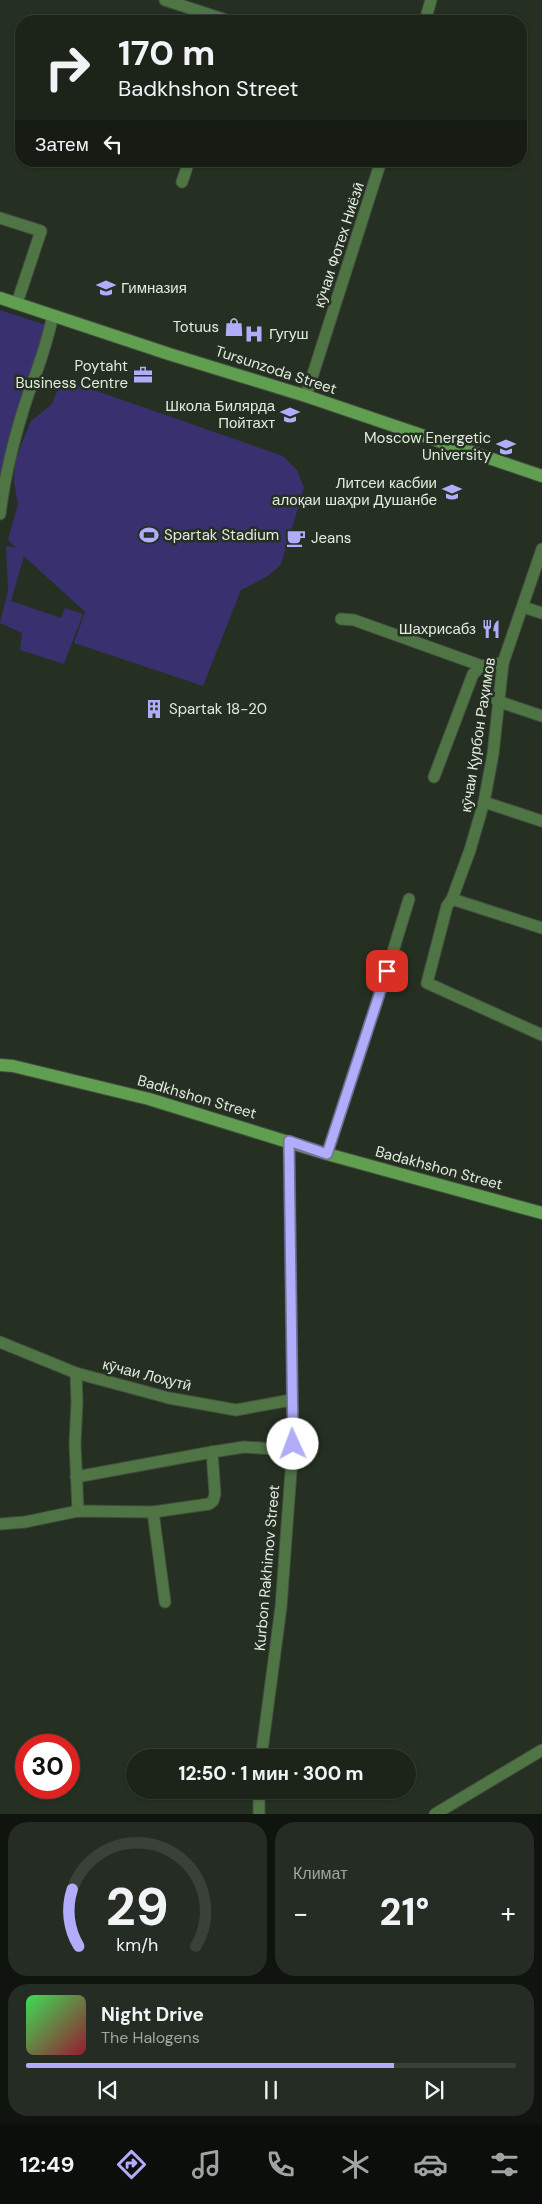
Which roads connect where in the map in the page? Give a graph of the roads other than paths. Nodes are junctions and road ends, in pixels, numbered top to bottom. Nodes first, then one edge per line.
1 (164, 0) edge
2 (431, 0) edge
3 (178, 2) edge
4 (213, 15) edge
5 (427, 15) edge
6 (187, 167) edge
7 (380, 167) edge
8 (182, 182) dead end
9 (0, 218) edge
10 (0, 298) edge
11 (17, 303) junction
12 (53, 315) junction
13 (306, 396) junction
14 (542, 476) edge
15 (0, 514) edge
16 (542, 550) edge
17 (523, 606) junction
18 (542, 613) edge
19 (341, 619) dead end
20 (503, 663) junction
21 (482, 666) junction
22 (498, 701) junction
23 (542, 716) edge
24 (434, 777) dead end
25 (484, 802) junction
26 (542, 821) edge
27 (409, 898) dead end
28 (452, 899) junction
29 (542, 928) edge
30 (542, 1035) edge
31 (0, 1065) edge
32 (289, 1141) junction
33 (327, 1154) junction
34 (542, 1213) edge
35 (0, 1342) edge
36 (76, 1373) junction
37 (291, 1400) junction
38 (292, 1450) junction
39 (212, 1452) junction
40 (76, 1477) junction
41 (78, 1511) junction
42 (152, 1512) junction
43 (0, 1524) edge
44 (165, 1602) dead end
45 (262, 1749) edge
46 (542, 1750) edge
47 (259, 1799) edge
48 (259, 1814) edge
49 (435, 1814) edge

1 - 3 street
2 - 5 street
3 - 4 street
6 - 8 street
7 - 13 street, кӯчаи Фотех Ниёзӣ
9 - 11 street
10 - 11 main road, Tursunzoda Street
11 - 12 main road, Tursunzoda Street
12 - 13 main road, Tursunzoda Street
12 - 15 street
13 - 14 main road, Tursunzoda Street
16 - 17 street, кӯчаи Қурбон Раҳимов
17 - 18 street
17 - 20 street, кӯчаи Қурбон Раҳимов
19 - 21 street
20 - 21 street
20 - 22 street, кӯчаи Қурбон Раҳимов
21 - 24 street, кӯчаи Қурбон Раҳимов
22 - 23 street
22 - 25 street, кӯчаи Қурбон Раҳимов
25 - 26 street
25 - 28 street, кӯчаи Қурбон Раҳимов
27 - 33 street
28 - 29 street
28 - 30 street, кӯчаи Қурбон Раҳимов
31 - 32 main road, Badkhshon Street
32 - 33 main road, Badkhshon Street
32 - 37 street, Kurbon Rakhimov Street
33 - 34 main road, Badakhshon Street
35 - 36 street, кӯчаи Лоҳутӣ
36 - 37 street, кӯчаи Лоҳутӣ
36 - 40 street
37 - 38 street, Kurbon Rakhimov Street
38 - 39 street
38 - 45 street, Kurbon Rakhimov Street
39 - 40 street
39 - 42 street
40 - 41 street
41 - 42 street
41 - 43 street
42 - 44 street
46 - 49 street
47 - 48 street

